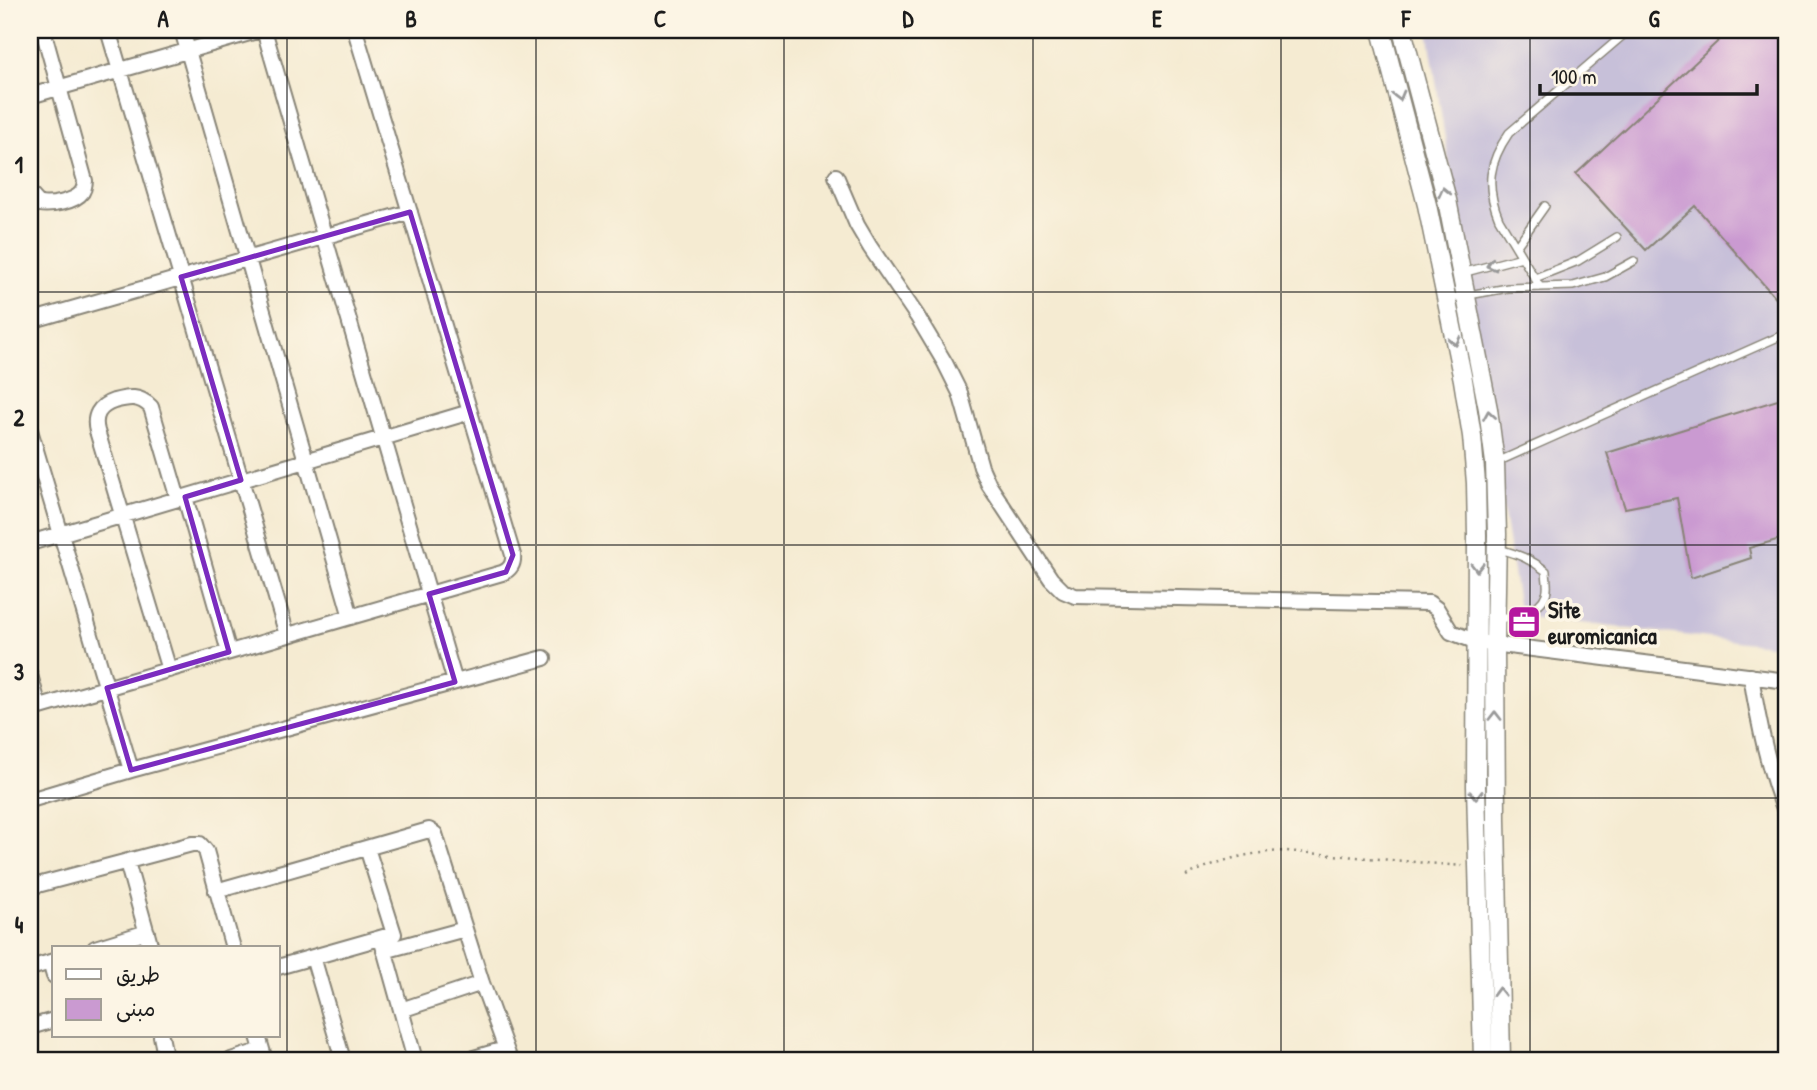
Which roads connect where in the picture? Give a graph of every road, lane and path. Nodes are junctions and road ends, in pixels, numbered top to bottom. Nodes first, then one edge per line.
1 (43, 30) edge
2 (108, 30) edge
3 (182, 30) edge
4 (262, 30) edge
5 (355, 30) edge
6 (1381, 30) edge
7 (1402, 30) edge
8 (1628, 31) edge
9 (188, 51) junction
10 (120, 70) junction
11 (59, 88) junction
12 (30, 96) edge
13 (836, 176) dead end
14 (30, 194) edge
15 (1545, 206) dead end
16 (410, 212) junction
17 (324, 236) junction
18 (1617, 237) dead end
19 (1516, 247) junction
20 (1522, 257) junction
21 (248, 258) junction
22 (1634, 261) dead end
23 (1461, 273) junction
24 (181, 277) junction
25 (1535, 278) junction
26 (1540, 287) junction
27 (1466, 295) junction
28 (1446, 299) junction
29 (30, 321) edge
30 (1787, 333) edge
31 (470, 412) junction
32 (30, 430) edge
33 (383, 438) junction
34 (306, 461) junction
35 (1495, 463) junction
36 (241, 480) junction
37 (181, 498) junction
38 (123, 516) junction
39 (61, 534) junction
40 (30, 544) edge
41 (1497, 549) junction
42 (429, 594) junction
43 (351, 617) junction
44 (1495, 621) junction
45 (287, 635) junction
46 (1485, 643) junction
47 (229, 652) junction
48 (544, 658) dead end
49 (169, 670) junction
50 (30, 675) edge
51 (1751, 676) junction
52 (455, 682) junction
53 (1786, 684) edge
54 (107, 688) junction
55 (34, 708) edge
56 (131, 770) junction
57 (30, 800) edge
58 (1787, 816) edge
59 (367, 848) junction
60 (127, 862) junction
61 (1479, 868) junction
62 (1186, 876) dead end
63 (30, 887) edge
64 (216, 891) junction
65 (465, 929) junction
66 (147, 932) junction
67 (383, 945) junction
68 (102, 946) edge
69 (150, 946) edge
70 (232, 946) edge
71 (313, 957) junction
72 (52, 966) edge
73 (280, 966) edge
74 (30, 968) edge
75 (482, 983) junction
76 (401, 1010) junction
77 (52, 1021) edge
78 (30, 1027) edge
79 (160, 1038) edge
80 (30, 1047) edge
81 (261, 1049) edge
82 (507, 1055) edge
83 (33, 1060) edge
84 (166, 1060) edge
85 (231, 1060) edge
86 (343, 1060) edge
87 (415, 1060) edge
88 (467, 1060) edge
89 (1483, 1060) edge
90 (1501, 1060) edge

1 - 11 street
2 - 10 street
3 - 9 street
4 - 9 street
4 - 17 street
5 - 16 street
6 -> 28 street
23 -> 7 street
8 - 19 lane
9 - 10 street
9 - 21 street
10 - 11 street
10 - 24 street
11 - 12 street
11 - 14 street
13 - 46 street
15 - 19 lane
16 - 17 street
16 - 31 street
17 - 21 street
17 - 33 street
18 - 25 lane
19 - 20 lane
20 -> 23 lane
20 - 25 lane
21 - 24 street
21 - 34 street
22 - 26 lane
23 - 27 street
24 - 29 street
24 - 36 street
25 - 26 lane
26 - 27 lane
27 - 28 lane
35 -> 27 street
28 -> 46 street
30 - 35 lane
31 - 33 street
31 - 42 street
32 - 39 street
33 - 34 street
33 - 42 street
34 - 36 street
34 - 43 street
35 - 41 street
36 - 37 street
36 - 45 street
37 - 38 street
37 - 38 street
37 - 47 street
38 - 39 street
38 - 49 street
39 - 40 street
39 - 54 street
41 - 44 street
41 - 44 lane
42 - 43 street
42 - 52 street
43 - 45 street
44 - 46 street
45 - 47 street
46 - 51 street
46 -> 61 street
90 -> 46 street
47 - 49 street
48 - 52 street
49 - 54 street
50 - 55 street
51 - 53 street
51 - 58 street
52 - 56 street
54 - 55 street
54 - 56 street
56 - 57 street
59 - 64 street
59 - 65 street
59 - 67 street
60 - 63 street
60 - 64 street
60 - 66 street
61 - 62 path
61 - 89 street
64 - 70 street
65 - 67 street
65 - 75 street
66 - 68 street
66 - 69 street
67 - 71 street
67 - 76 street
71 - 73 street
71 - 86 street
72 - 74 street
75 - 76 street
75 - 82 street
76 - 87 street
77 - 78 street
79 - 84 street
80 - 83 street
81 - 85 street
82 - 88 street

